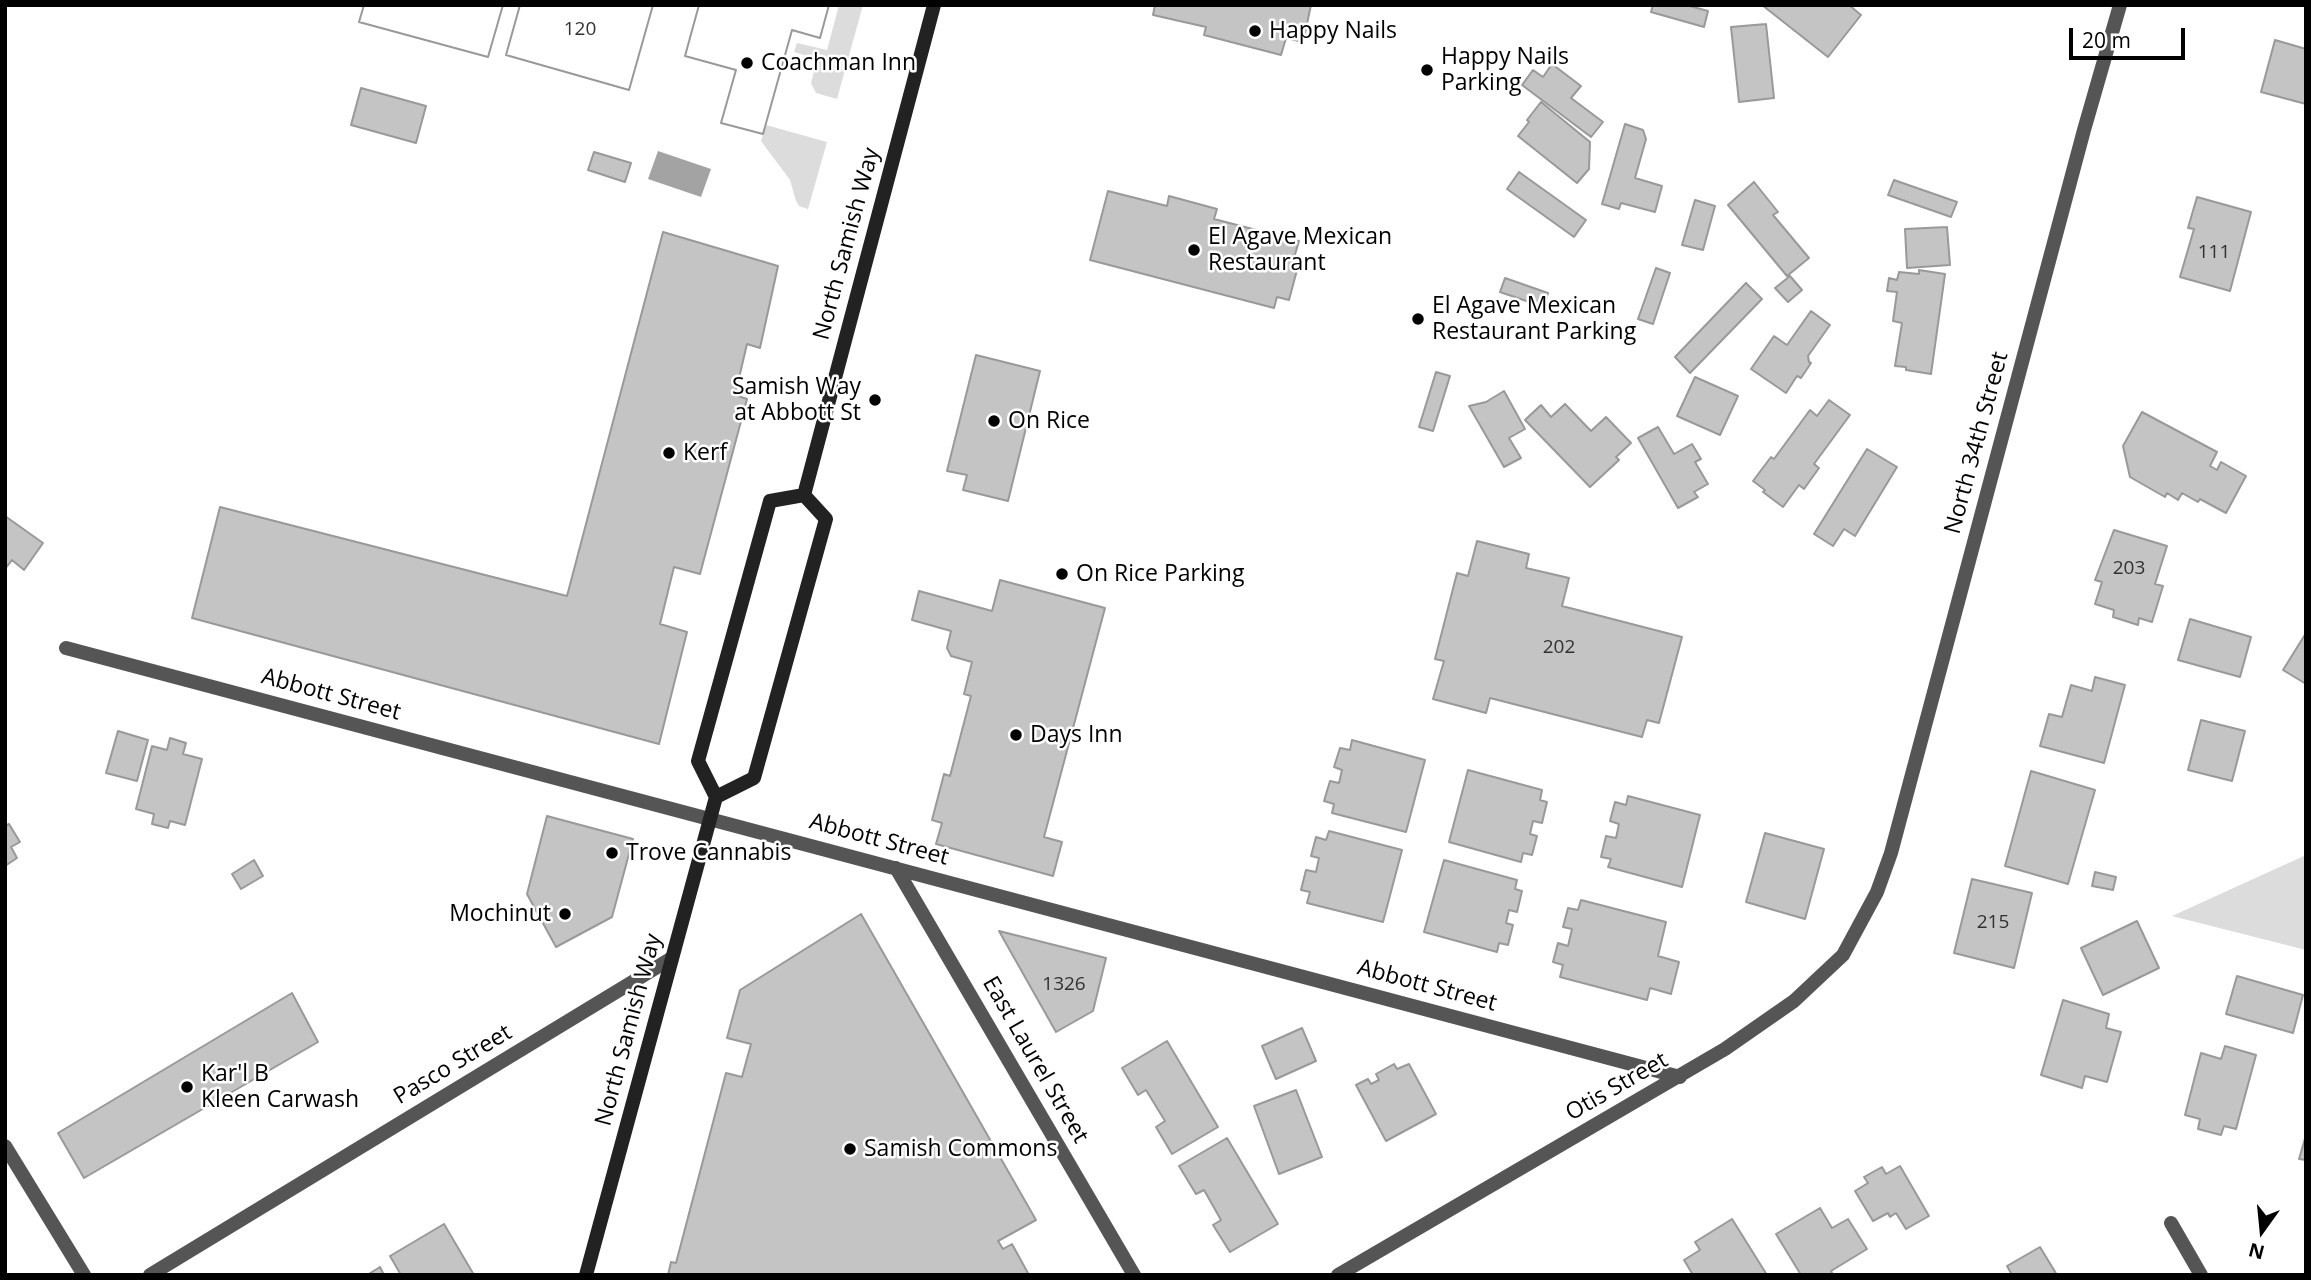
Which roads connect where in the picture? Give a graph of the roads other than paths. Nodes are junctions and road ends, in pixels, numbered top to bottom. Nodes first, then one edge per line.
1 (934, 5) edge
2 (2120, 5) edge
3 (804, 495) junction
4 (66, 648) dead end
5 (716, 797) junction
6 (710, 819) junction
7 (896, 868) junction
8 (1877, 892) joint
9 (672, 958) junction
10 (1680, 1077) junction
11 (5, 1146) edge
12 (2171, 1223) dead end
13 (85, 1275) edge
14 (150, 1275) edge
15 (586, 1275) edge
16 (1134, 1275) edge
17 (1338, 1275) edge
18 (2202, 1275) edge

1 - 3 main road, North Samish Way
2 - 8 street, North 34th Street
3 - 5 main road
3 - 5 main road
4 - 6 street, Abbott Street
5 - 6 main road, North Samish Way
6 - 7 street, Abbott Street
6 - 9 main road, North Samish Way
7 - 10 street, Abbott Street
7 - 16 street, East Laurel Street
8 - 10 street, Otis Street
9 - 14 street, Pasco Street
9 - 15 main road, North Samish Way
10 - 17 street, Otis Street
11 - 13 street
12 - 18 street

